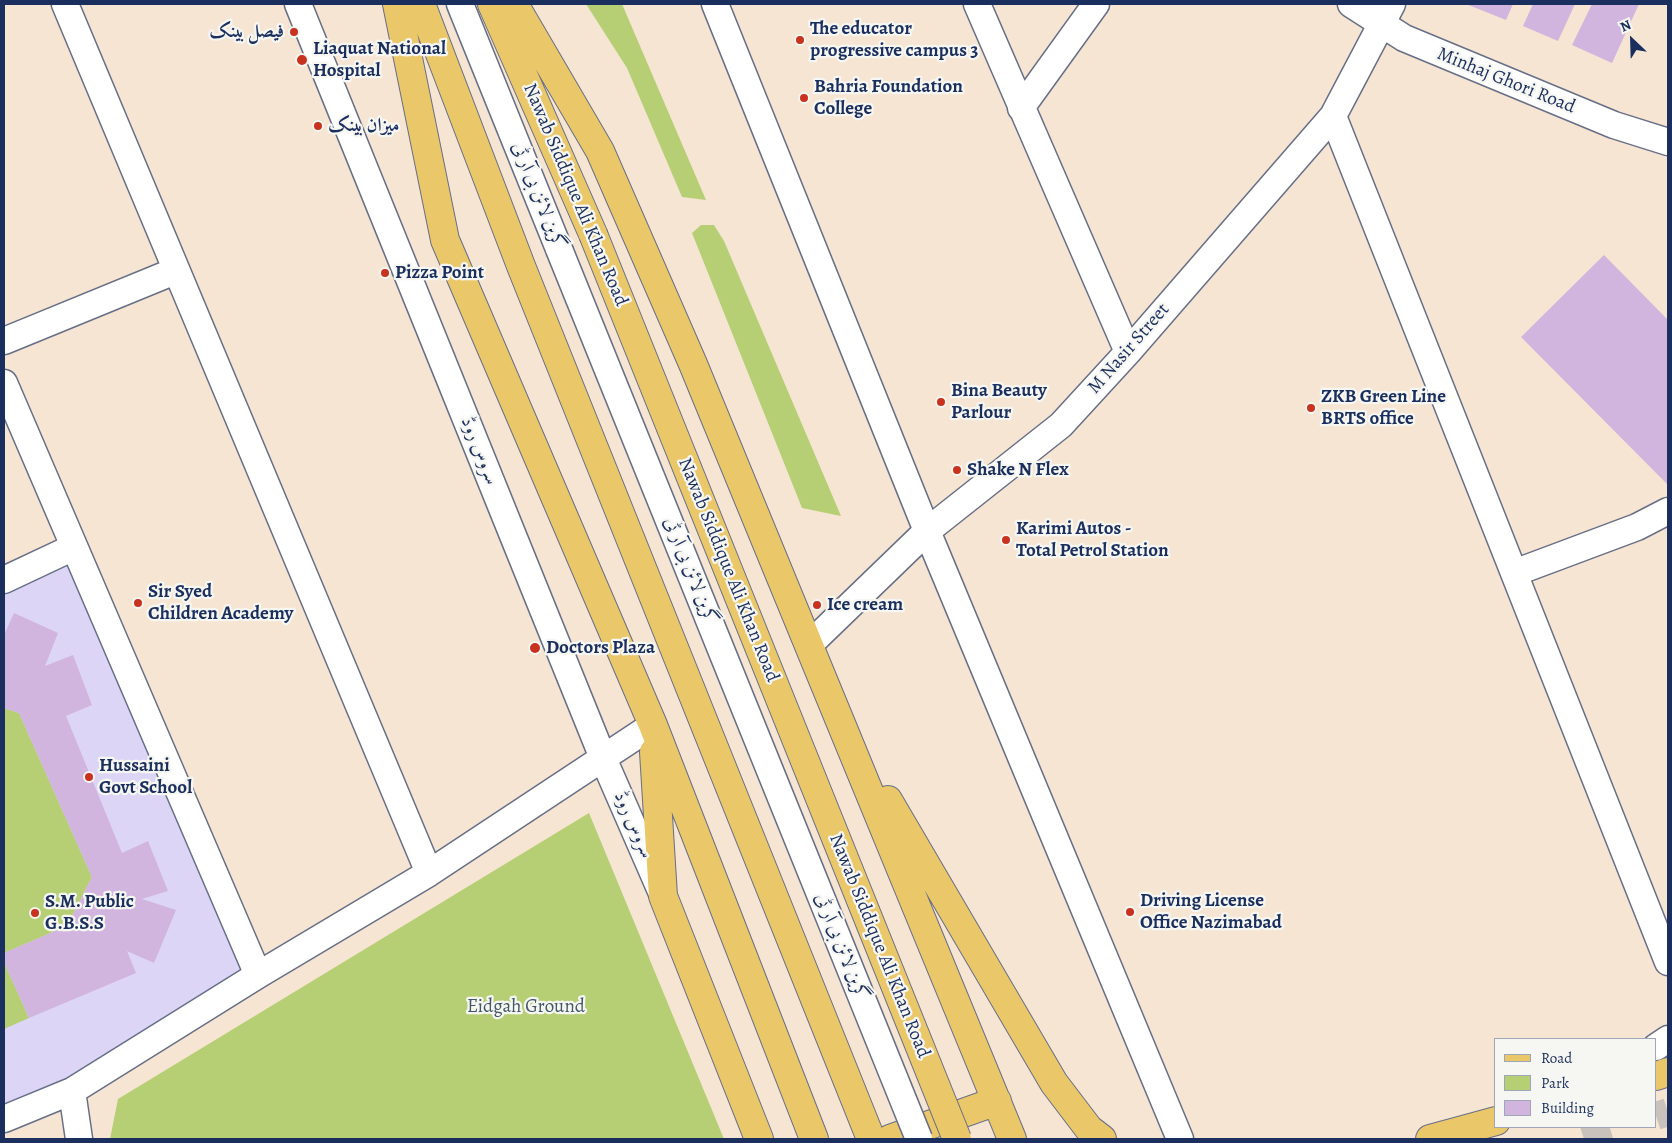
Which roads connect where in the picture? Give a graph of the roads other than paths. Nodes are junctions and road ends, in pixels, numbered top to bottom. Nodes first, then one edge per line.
1 (65, 4) edge
2 (298, 4) edge
3 (397, 4) edge
4 (421, 4) edge
5 (460, 4) edge
6 (492, 4) edge
7 (514, 4) edge
8 (715, 4) edge
9 (977, 4) edge
10 (1096, 4) edge
11 (1351, 4) edge
12 (1386, 14) edge
13 (1021, 108) junction
14 (1333, 116) junction
15 (1668, 142) edge
16 (175, 271) junction
17 (4, 340) edge
18 (1128, 352) junction
19 (4, 383) edge
20 (1668, 511) edge
21 (927, 531) junction
22 (74, 547) junction
23 (1514, 573) junction
24 (4, 580) edge
25 (809, 645) junction
26 (837, 712) junction
27 (653, 725) junction
28 (603, 758) junction
29 (429, 874) junction
30 (664, 896) junction
31 (1668, 962) edge
32 (258, 975) junction
33 (1668, 1039) edge
34 (1657, 1046) edge
35 (72, 1091) junction
36 (997, 1101) junction
37 (4, 1119) edge
38 (1494, 1122) edge
39 (1440, 1138) edge
40 (79, 1139) edge
41 (759, 1139) edge
42 (814, 1139) edge
43 (871, 1139) edge
44 (890, 1139) edge
45 (919, 1139) edge
46 (957, 1139) edge
47 (1012, 1139) edge
48 (1102, 1139) edge
49 (1180, 1139) edge

1 - 16 street
2 - 28 street, سروس روڈ
3 - 27 main road
4 - 43 main road
5 - 45 street, گرین لائن بی آر ٹی, bridge
6 - 46 main road, Nawab Siddique Ali Khan Road, bridge
7 - 25 main road
8 - 21 street
9 - 13 street
10 - 13 street
11 - 12 street, Minhaj Ghori Road
12 - 14 street, M Nasir Street
12 - 15 street, Minhaj Ghori Road
13 - 18 street
14 - 18 street, M Nasir Street
14 - 23 street
16 - 17 street
16 - 29 street
18 - 21 street, M Nasir Street
19 - 22 street
20 - 23 street
21 - 25 street, M Nasir Street
21 - 49 street
22 - 24 street
22 - 32 street
23 - 31 street
25 - 26 main road
26 - 36 main road
26 - 48 main road
27 - 28 street
27 - 30 main road
27 - 42 main road
28 - 29 street
28 - 30 street, سروس روڈ
29 - 32 street
30 - 41 main road
32 - 35 street
33 - 34 street
35 - 37 street
35 - 40 street
36 - 44 main road
36 - 47 main road
38 - 39 main road

